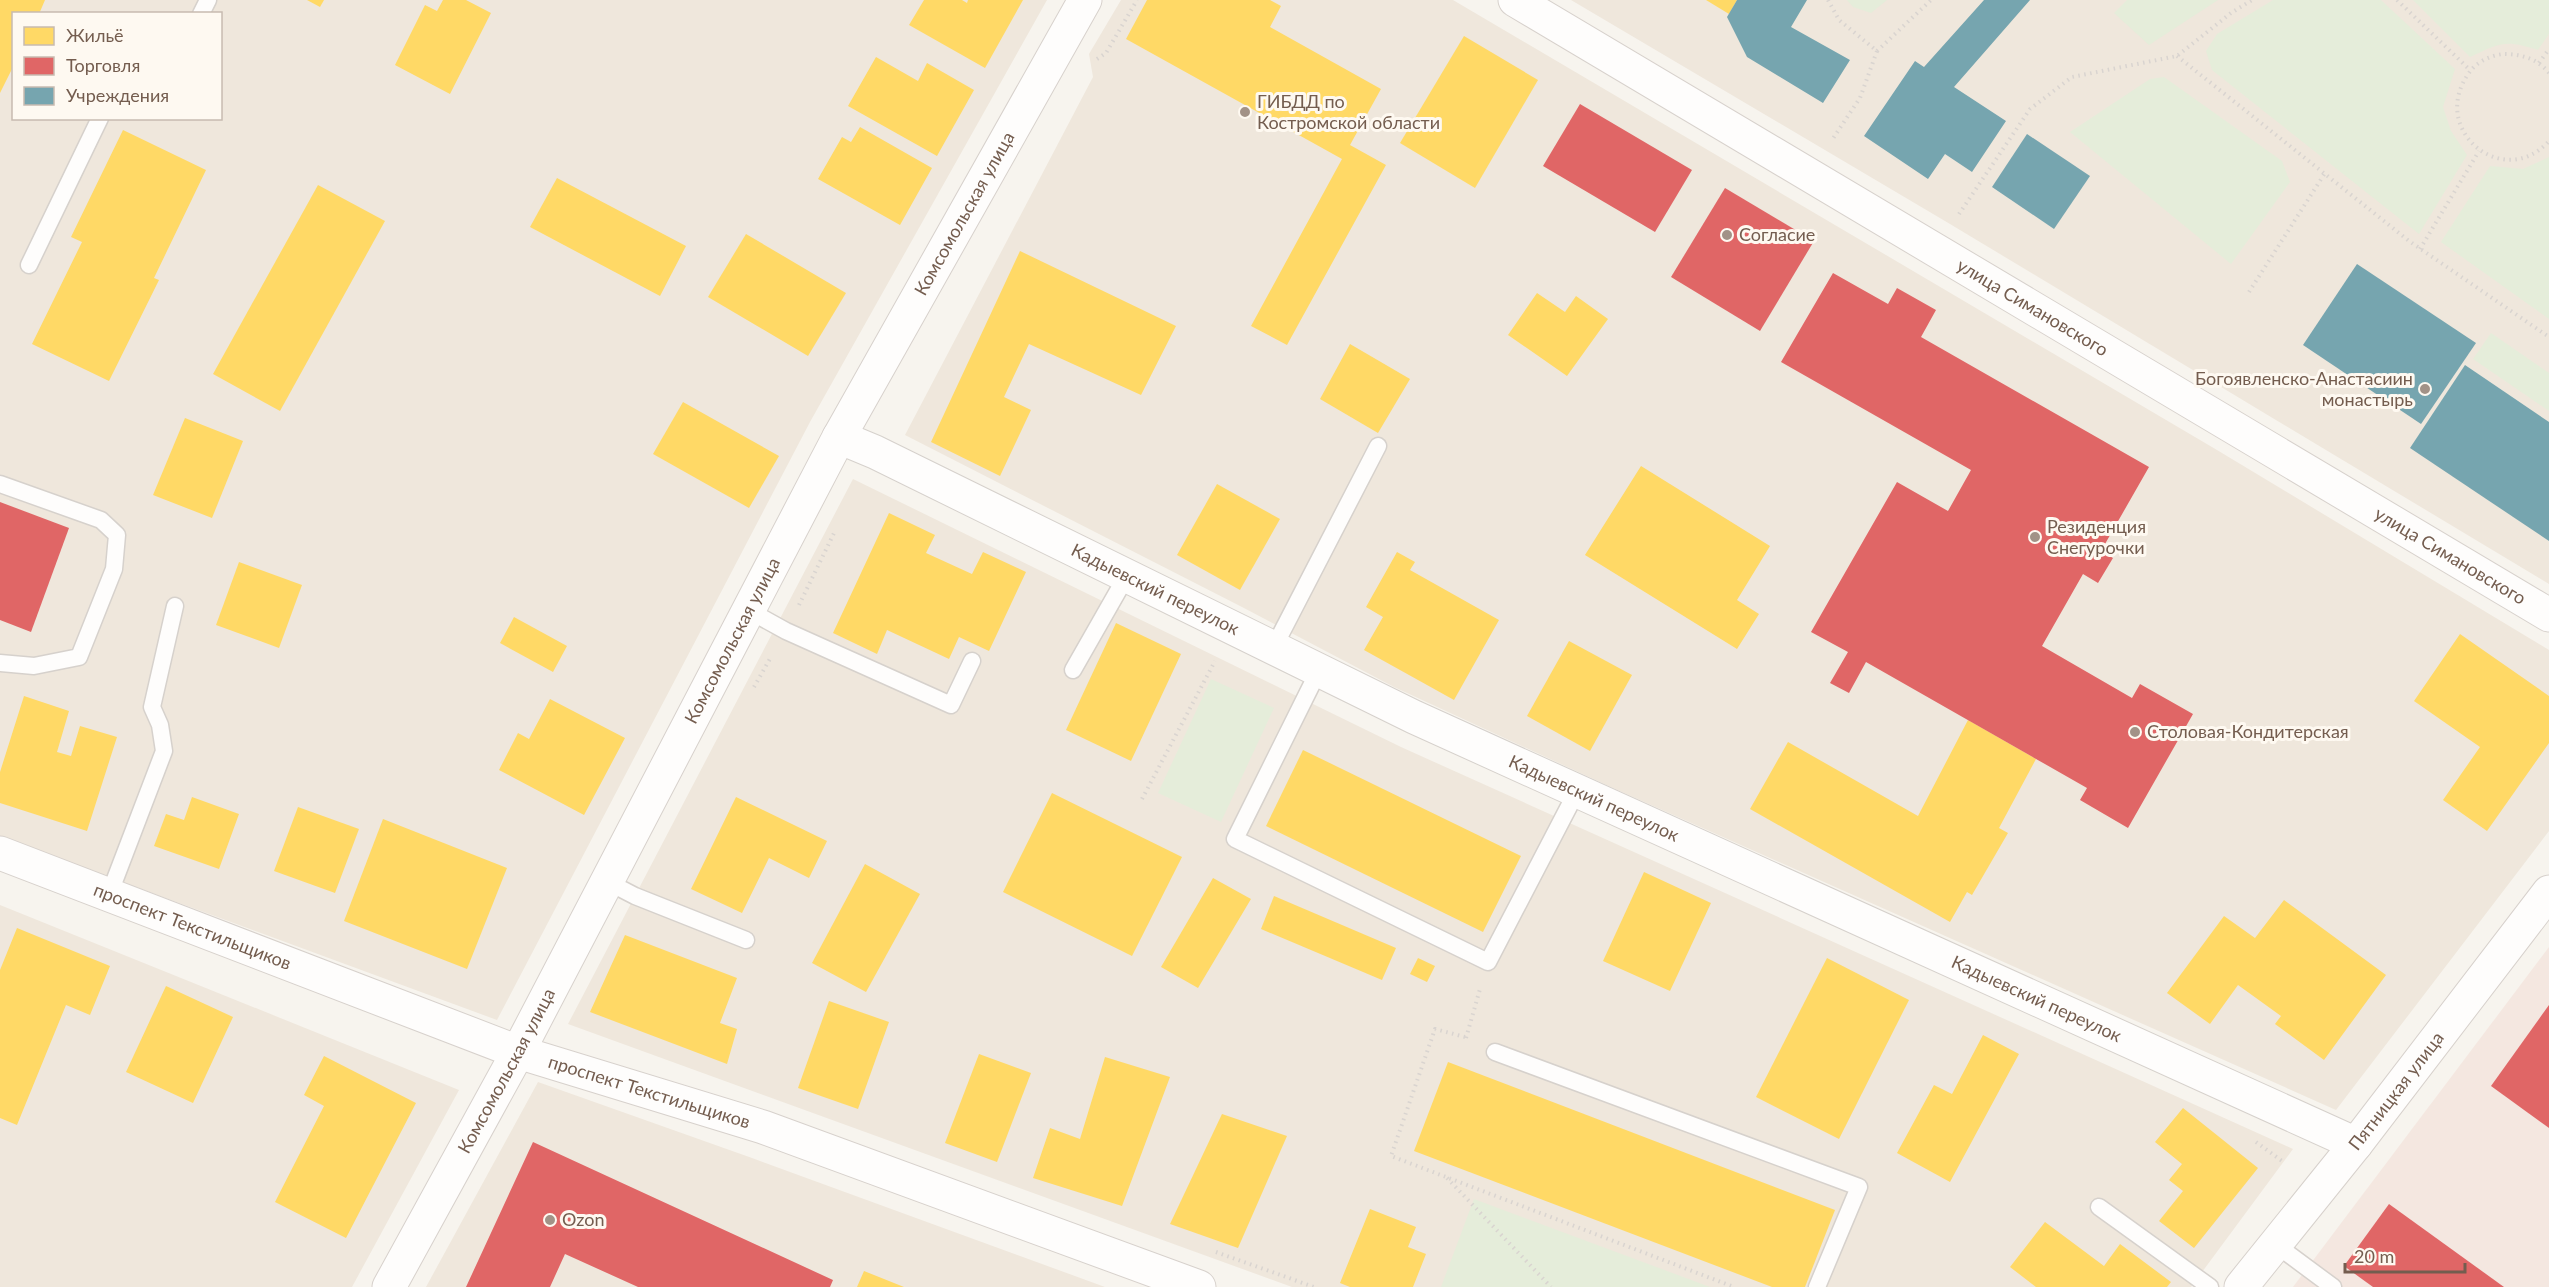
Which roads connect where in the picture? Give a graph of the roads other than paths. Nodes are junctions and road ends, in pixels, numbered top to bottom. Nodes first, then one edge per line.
1 (1084, 0) edge
2 (1515, 0) edge
3 (99, 120) edge
4 (28, 265) dead end
5 (839, 437) junction
6 (1378, 446) dead end
7 (0, 484) edge
8 (1126, 577) junction
9 (175, 606) dead end
10 (748, 610) junction
11 (2549, 615) edge
12 (1274, 649) junction
13 (972, 661) dead end
14 (0, 663) edge
15 (1073, 670) dead end
16 (1318, 672) junction
17 (1577, 791) junction
18 (0, 853) edge
19 (606, 881) junction
20 (2549, 892) edge
21 (109, 895) junction
22 (746, 940) dead end
23 (518, 1052) junction
24 (1495, 1052) road end
25 (2356, 1144) junction
26 (2099, 1207) dead end
27 (2275, 1244) junction
28 (389, 1287) edge
29 (1199, 1287) edge
30 (1817, 1287) edge
31 (2210, 1287) edge
32 (2241, 1287) edge
33 (2332, 1287) edge

1 - 5 street, Комсомольская улица
2 - 11 street, улица Симановского
3 - 4 lane
5 - 8 street, Кадыевский переулок
5 - 10 street, Комсомольская улица
6 - 12 lane
7 - 14 lane
8 - 12 street, Кадыевский переулок
8 - 15 lane
9 - 21 lane
10 - 13 lane
10 - 19 street, Комсомольская улица
12 - 16 street, Кадыевский переулок
16 - 17 street, Кадыевский переулок
16 - 17 lane
17 - 25 street, Кадыевский переулок
18 - 21 street, проспект Текстильщиков
19 - 22 lane
19 - 23 street, Комсомольская улица
20 - 25 street, Пятницкая улица
21 - 23 street, проспект Текстильщиков
23 - 28 street, Комсомольская улица
23 - 29 street, проспект Текстильщиков
24 - 30 lane
25 - 27 street, Пятницкая улица
26 - 31 lane
27 - 32 street, Пятницкая улица
27 - 33 lane

